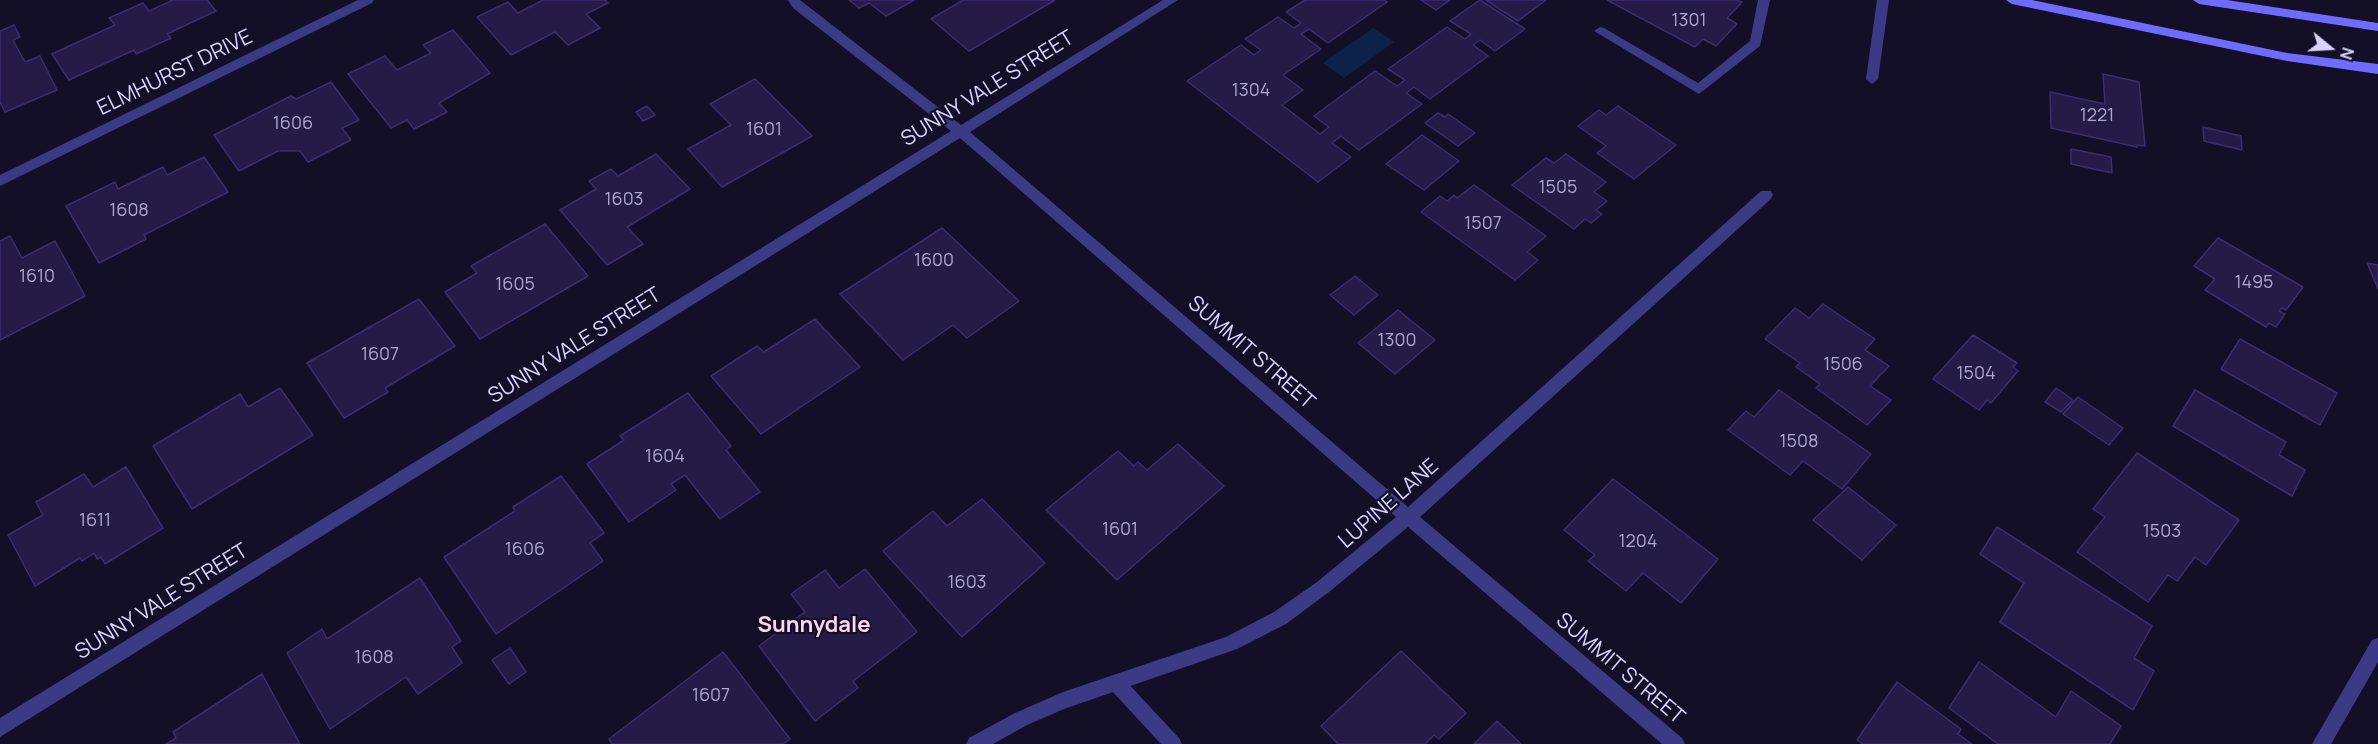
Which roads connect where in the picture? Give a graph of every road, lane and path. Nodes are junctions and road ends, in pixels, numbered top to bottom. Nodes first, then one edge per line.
1 (368, 0) edge
2 (794, 0) edge
3 (1172, 0) edge
4 (1764, 0) edge
5 (1883, 0) edge
6 (2012, 0) edge
7 (2199, 0) edge
8 (342, 5) edge
9 (2378, 27) edge
10 (1600, 31) dead end
11 (2378, 69) edge
12 (1872, 79) dead end
13 (960, 131) junction
14 (0, 181) edge
15 (1766, 195) dead end
16 (1408, 517) junction
17 (2378, 646) edge
18 (1117, 684) junction
19 (0, 728) edge
20 (975, 744) edge
21 (1173, 744) edge
22 (1676, 744) edge
23 (2320, 744) edge

1 - 8 street, ELMHURST DRIVE
2 - 13 street, SUMMIT STREET
3 - 13 street, SUNNY VALE STREET
4 - 10 street
5 - 12 street
6 - 11 main road
7 - 9 main road
8 - 14 street, ELMHURST DRIVE
13 - 16 street, SUMMIT STREET
13 - 19 street, SUNNY VALE STREET
15 - 16 street, LUPINE LANE
16 - 18 street, LUPINE LANE
16 - 22 street, SUMMIT STREET
17 - 23 street
18 - 20 street, LUPINE LANE
18 - 21 street

